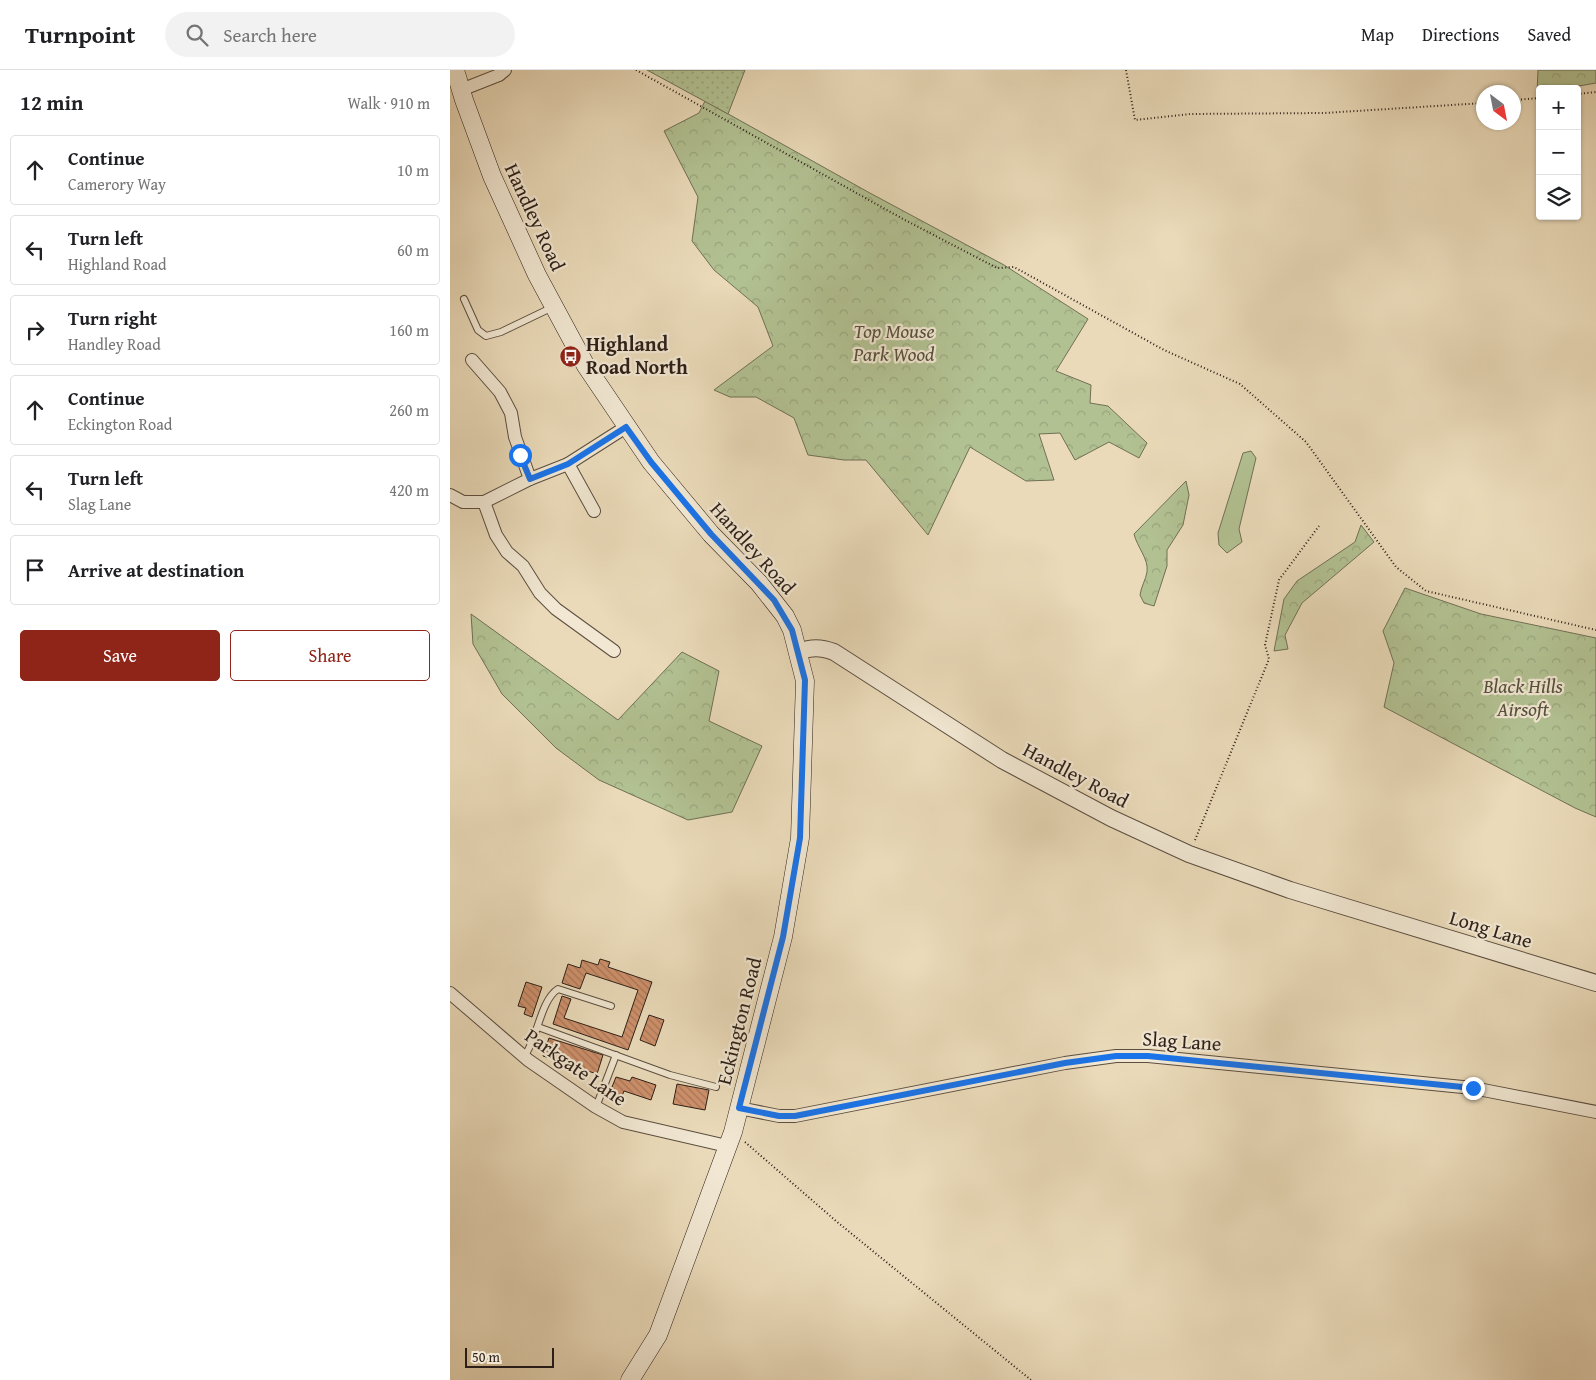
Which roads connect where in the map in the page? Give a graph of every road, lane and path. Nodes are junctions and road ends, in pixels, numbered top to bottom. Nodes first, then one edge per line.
1 (455, 70) edge
2 (505, 70) edge
3 (636, 70) edge
4 (1126, 70) edge
5 (461, 90) junction
6 (1596, 92) edge
7 (1581, 94) edge
8 (1536, 98) edge
9 (1521, 99) edge
10 (1476, 104) edge
11 (464, 299) dead end
12 (554, 306) junction
13 (472, 360) dead end
14 (626, 427) junction
15 (568, 464) junction
16 (530, 479) junction
17 (450, 495) edge
18 (484, 502) junction
19 (594, 511) dead end
20 (1319, 526) dead end
21 (1596, 630) edge
22 (614, 651) dead end
23 (798, 652) junction
24 (1189, 854) junction
25 (1374, 916) joint
26 (1596, 983) edge
27 (450, 992) edge
28 (611, 1006) dead end
29 (538, 1027) junction
30 (616, 1055) junction
31 (524, 1057) junction
32 (716, 1087) dead end
33 (596, 1107) junction
34 (739, 1108) junction
35 (1596, 1112) edge
36 (730, 1139) junction
37 (630, 1380) edge
38 (1031, 1380) edge

1 - 5 main road, Handley Road
2 - 5 street
3 - 21 path
4 - 10 path
5 - 12 main road, Handley Road
6 - 7 path
8 - 9 path
11 - 12 lane
12 - 14 main road, Handley Road
13 - 16 street
14 - 15 street
14 - 23 main road, Handley Road
15 - 16 street
15 - 19 street
16 - 18 street
17 - 18 street
18 - 22 street
20 - 24 path
23 - 24 street, Handley Road
23 - 34 main road, Eckington Road
24 - 25 street, Handley Road
25 - 26 street, Long Lane
27 - 31 street, Parkgate Lane
28 - 29 lane
29 - 30 lane
29 - 31 lane
30 - 32 lane
30 - 33 lane
31 - 33 street, Parkgate Lane
33 - 36 street, Parkgate Lane
34 - 35 street, Slag Lane
34 - 36 main road, Eckington Road
36 - 37 main road, Eckington Road
36 - 38 path

